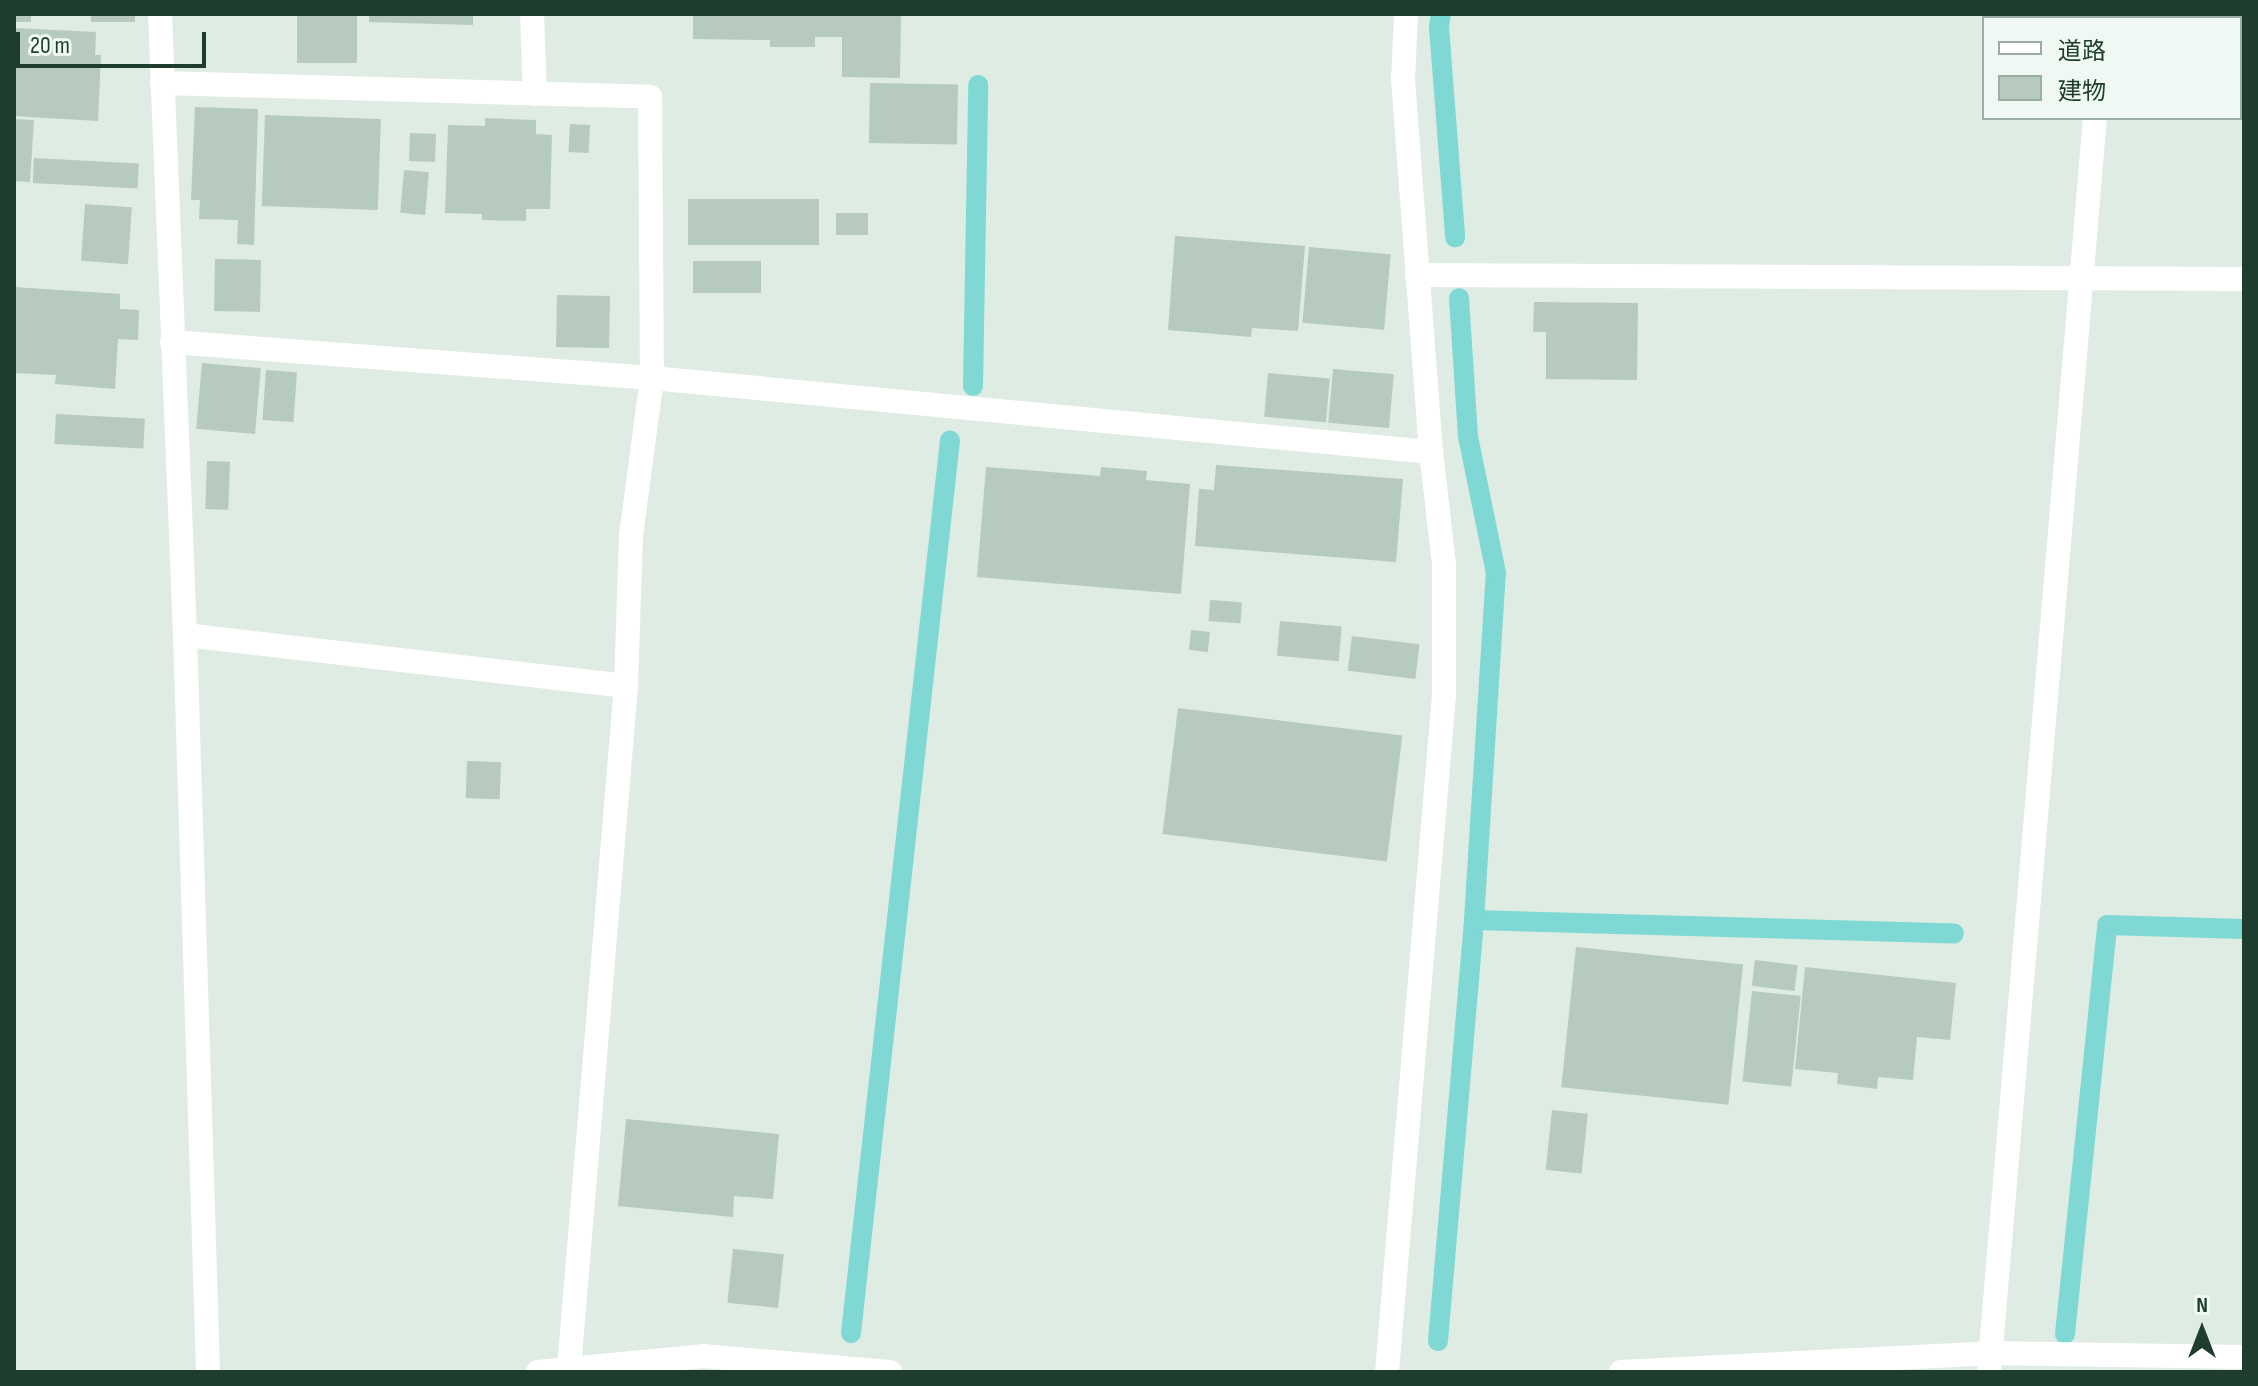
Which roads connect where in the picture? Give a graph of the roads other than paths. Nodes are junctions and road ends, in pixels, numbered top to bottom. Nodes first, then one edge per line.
1 (160, 14) edge
2 (532, 14) edge
3 (1406, 14) edge
4 (162, 83) junction
5 (535, 94) junction
6 (2095, 120) edge
7 (1417, 275) junction
8 (2081, 279) junction
9 (2244, 279) edge
10 (172, 342) junction
11 (652, 378) junction
12 (1431, 452) junction
13 (185, 635) junction
14 (626, 686) junction
15 (2244, 1357) edge
16 (1989, 1363) edge
17 (569, 1367) junction
18 (208, 1372) edge
19 (538, 1372) edge
20 (890, 1372) edge
21 (1387, 1372) edge
22 (1621, 1372) edge

1 - 4 street
2 - 5 street
3 - 7 street
4 - 5 street
4 - 10 street
5 - 11 street
6 - 8 street
7 - 8 street
7 - 12 street
8 - 9 street
8 - 16 street
10 - 11 street
10 - 13 street
11 - 12 street
11 - 14 street
12 - 21 street
13 - 14 street
13 - 18 street
14 - 17 street
15 - 16 street
16 - 22 street
17 - 19 street
17 - 20 street

